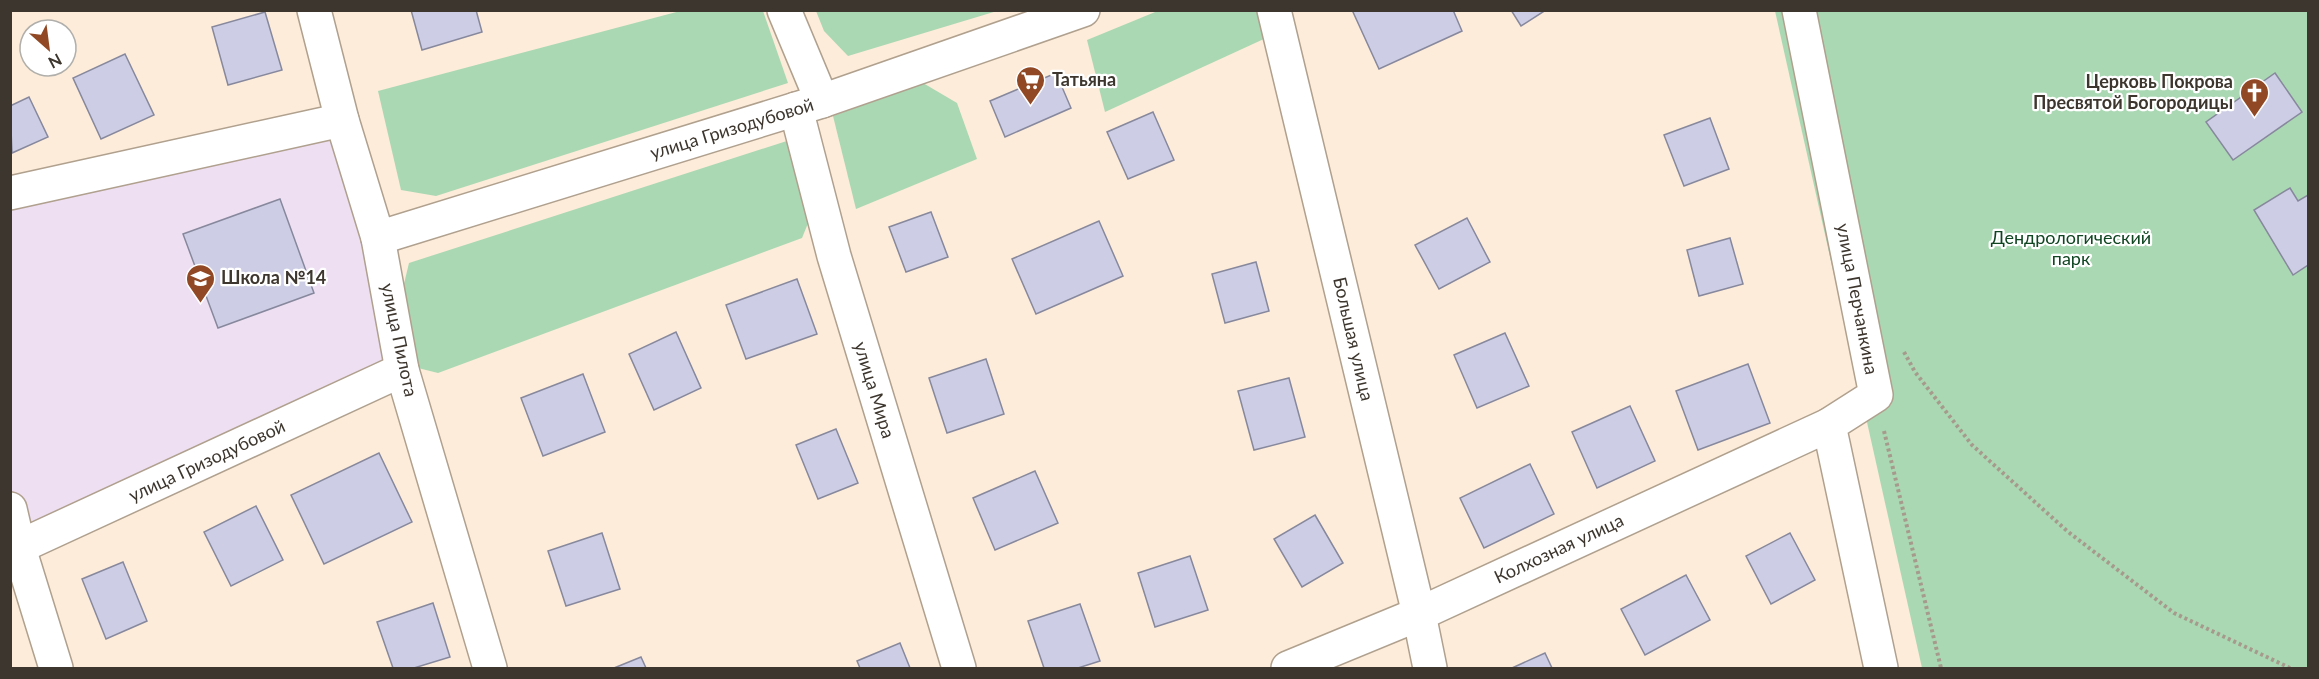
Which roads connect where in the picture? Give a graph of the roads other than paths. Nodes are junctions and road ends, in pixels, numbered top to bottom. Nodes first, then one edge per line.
1 (314, 10) edge
2 (784, 10) edge
3 (1083, 10) edge
4 (1274, 10) edge
5 (1799, 10) edge
6 (809, 105) junction
7 (342, 120) junction
8 (10, 193) edge
9 (378, 238) junction
10 (402, 370) junction
11 (1829, 425) junction
12 (10, 509) edge
13 (15, 550) edge
14 (1419, 614) junction
15 (56, 669) edge
16 (490, 669) edge
17 (959, 669) edge
18 (1288, 669) edge
19 (1430, 669) edge
20 (1881, 669) edge

1 - 7 street, улица Пилота
2 - 6 street, улица Мира
3 - 6 street, улица Гризодубовой
4 - 14 street, Большая улица
5 - 11 street, улица Перчанкина
6 - 9 street, улица Гризодубовой
6 - 17 street, улица Мира
7 - 8 street
7 - 9 street, улица Пилота
9 - 10 street, улица Пилота
10 - 13 street, улица Гризодубовой
10 - 16 street, улица Пилота
11 - 14 street, Колхозная улица
11 - 20 street
12 - 13 street
13 - 15 street
14 - 18 street, Колхозная улица
14 - 19 street, Большая улица

